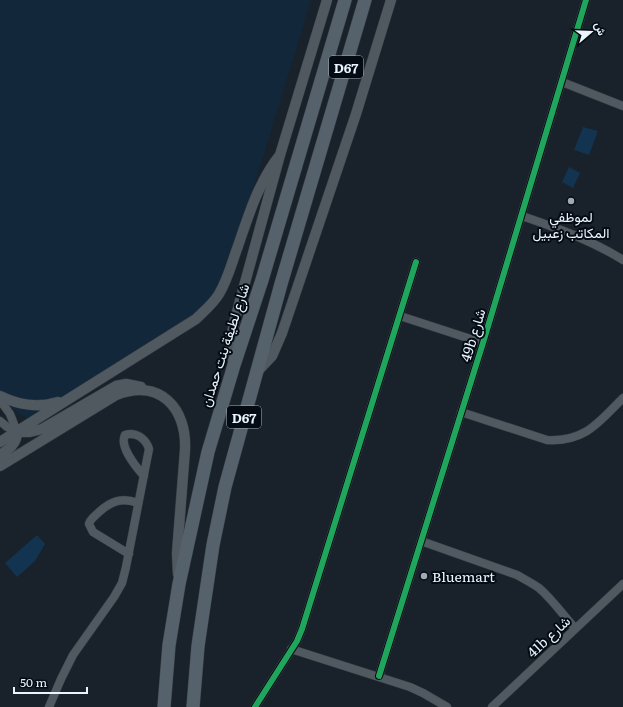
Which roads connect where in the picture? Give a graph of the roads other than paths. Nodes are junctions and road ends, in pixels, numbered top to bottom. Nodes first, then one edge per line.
1 (327, 0) edge
2 (345, 0) edge
3 (365, 0) edge
4 (391, 0) edge
5 (586, 0) edge
6 (562, 82) junction
7 (623, 106) edge
8 (280, 155) junction
9 (522, 216) junction
10 (623, 260) edge
11 (416, 262) dead end
12 (400, 316) junction
13 (482, 343) junction
14 (234, 364) junction
15 (255, 374) junction
16 (147, 390) junction
17 (0, 396) edge
18 (71, 397) junction
19 (623, 398) edge
20 (0, 400) edge
21 (461, 412) junction
22 (0, 421) edge
23 (17, 432) junction
24 (0, 442) edge
25 (0, 455) edge
26 (0, 466) edge
27 (144, 476) junction
28 (138, 503) junction
29 (421, 541) junction
30 (129, 554) junction
31 (179, 584) junction
32 (623, 584) edge
33 (575, 628) junction
34 (291, 649) junction
35 (379, 676) junction
36 (49, 707) edge
37 (164, 707) edge
38 (193, 707) edge
39 (255, 707) edge
40 (447, 707) edge
41 (492, 707) edge

1 - 8 street
2 - 14 main road, شارع لطيفة بنت حمدان / D67
3 - 15 main road, D67
4 - 15 street
5 - 6 street, 49b شارع
6 - 7 street
6 - 9 street, 49b شارع
8 - 14 street
8 - 18 street
9 - 10 street
9 - 13 street, 49b شارع
11 - 12 street
12 - 13 street
12 - 34 street
13 - 21 street, 49b شارع
14 - 31 main road, شارع لطيفة بنت حمدان / D67
15 - 38 main road, D67
16 - 23 street
16 - 26 street
16 - 31 street
17 - 18 street
18 - 23 street
19 - 21 street
20 - 23 street
21 - 29 street, 49b شارع
22 - 23 street
23 - 24 street
23 - 25 street
27 - 27 street
27 - 28 street
28 - 30 street
28 - 30 street
29 - 33 street
29 - 35 street, 49b شارع
30 - 36 street
31 - 37 main road, شارع لطيفة بنت حمدان / D67
32 - 33 street, 41b شارع
33 - 41 street, 41b شارع
34 - 35 street
34 - 39 street
35 - 40 street

